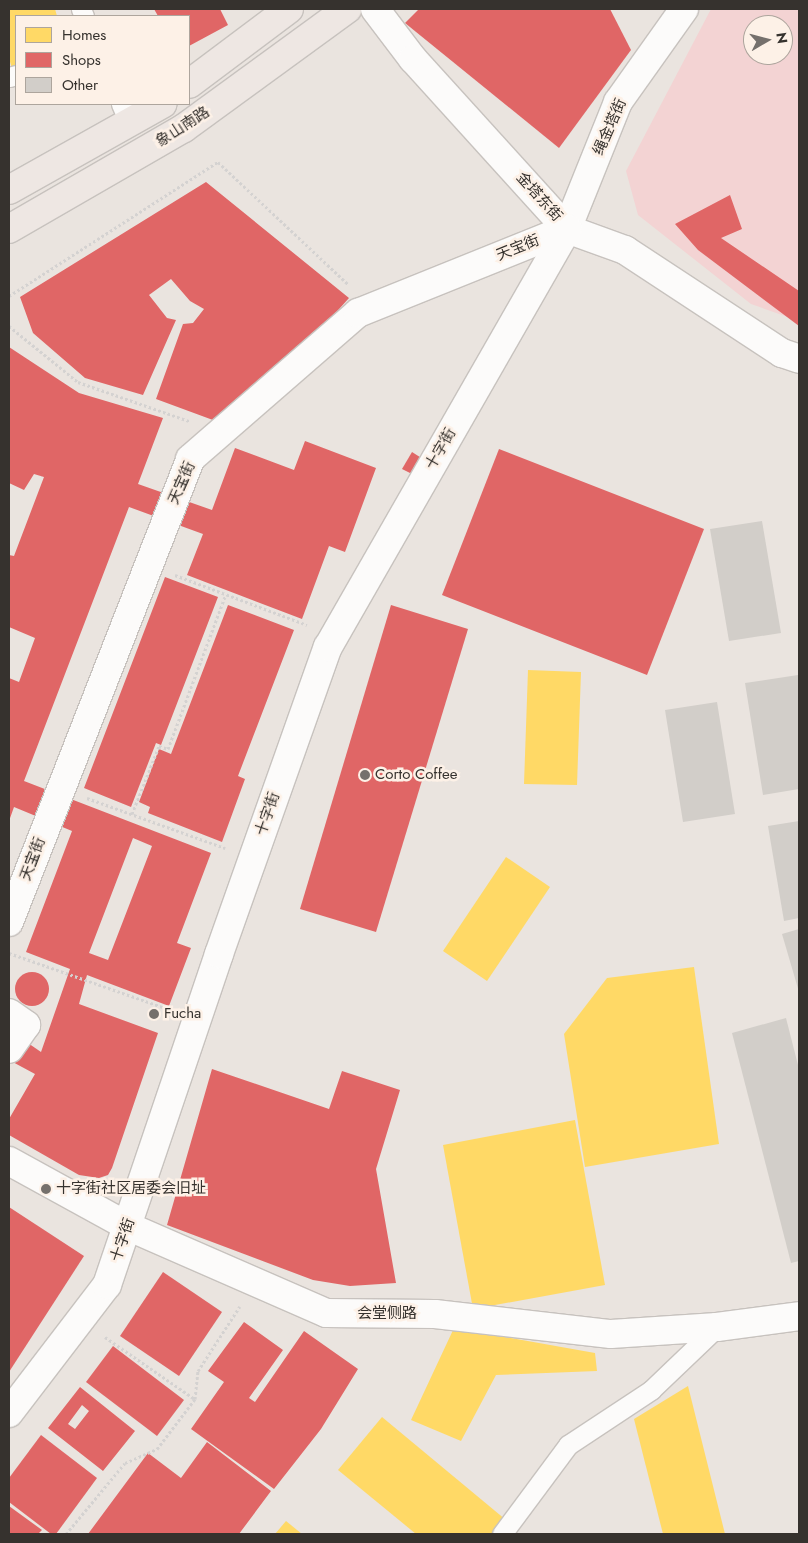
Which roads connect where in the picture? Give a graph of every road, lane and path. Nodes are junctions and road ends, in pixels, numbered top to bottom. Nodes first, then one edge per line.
1 (347, 9) edge
2 (375, 9) edge
3 (684, 9) edge
4 (285, 10) edge
5 (190, 83) edge
6 (158, 105) edge
7 (125, 113) edge
8 (9, 190) edge
9 (9, 196) edge
10 (17, 224) edge
11 (567, 229) junction
12 (9, 296) edge
13 (372, 307) junction
14 (9, 326) edge
15 (799, 359) edge
16 (219, 432) junction
17 (148, 565) junction
18 (226, 594) junction
19 (317, 629) dead end
20 (61, 789) junction
21 (132, 814) junction
22 (229, 849) dead end
23 (9, 922) edge
24 (9, 952) edge
25 (9, 1013) edge
26 (197, 1019) junction
27 (9, 1049) edge
28 (9, 1161) edge
29 (127, 1226) junction
30 (255, 1282) junction
31 (799, 1316) edge
32 (80, 1320) junction
33 (717, 1327) junction
34 (195, 1398) junction
35 (9, 1413) edge
36 (66, 1534) edge
37 (502, 1534) edge

1 - 10 main road, 象山南路
2 - 11 street, 金塔东街
3 - 11 street, 绳金塔街
4 - 5 main road
6 - 7 main road, 象山南路
7 - 8 main road, 象山南路
9 - 10 street
11 - 13 street, 天宝街
11 - 15 street, 金塔东街
11 - 26 street, 十字街
12 - 13 path
13 - 16 street, 天宝街
14 - 16 path
16 - 17 street, 天宝街
17 - 18 path
17 - 20 street, 天宝街
18 - 19 path
18 - 21 path
20 - 21 path
20 - 23 street, 天宝街
21 - 22 path
24 - 26 path
25 - 27 street
26 - 29 street, 十字街
28 - 29 street, 会堂侧路
29 - 30 street, 会堂侧路
29 - 32 street, 十字街
30 - 33 street, 会堂侧路
30 - 34 path
31 - 33 street, 会堂侧路
32 - 34 path
32 - 35 street, 十字街
33 - 37 lane
34 - 36 path

